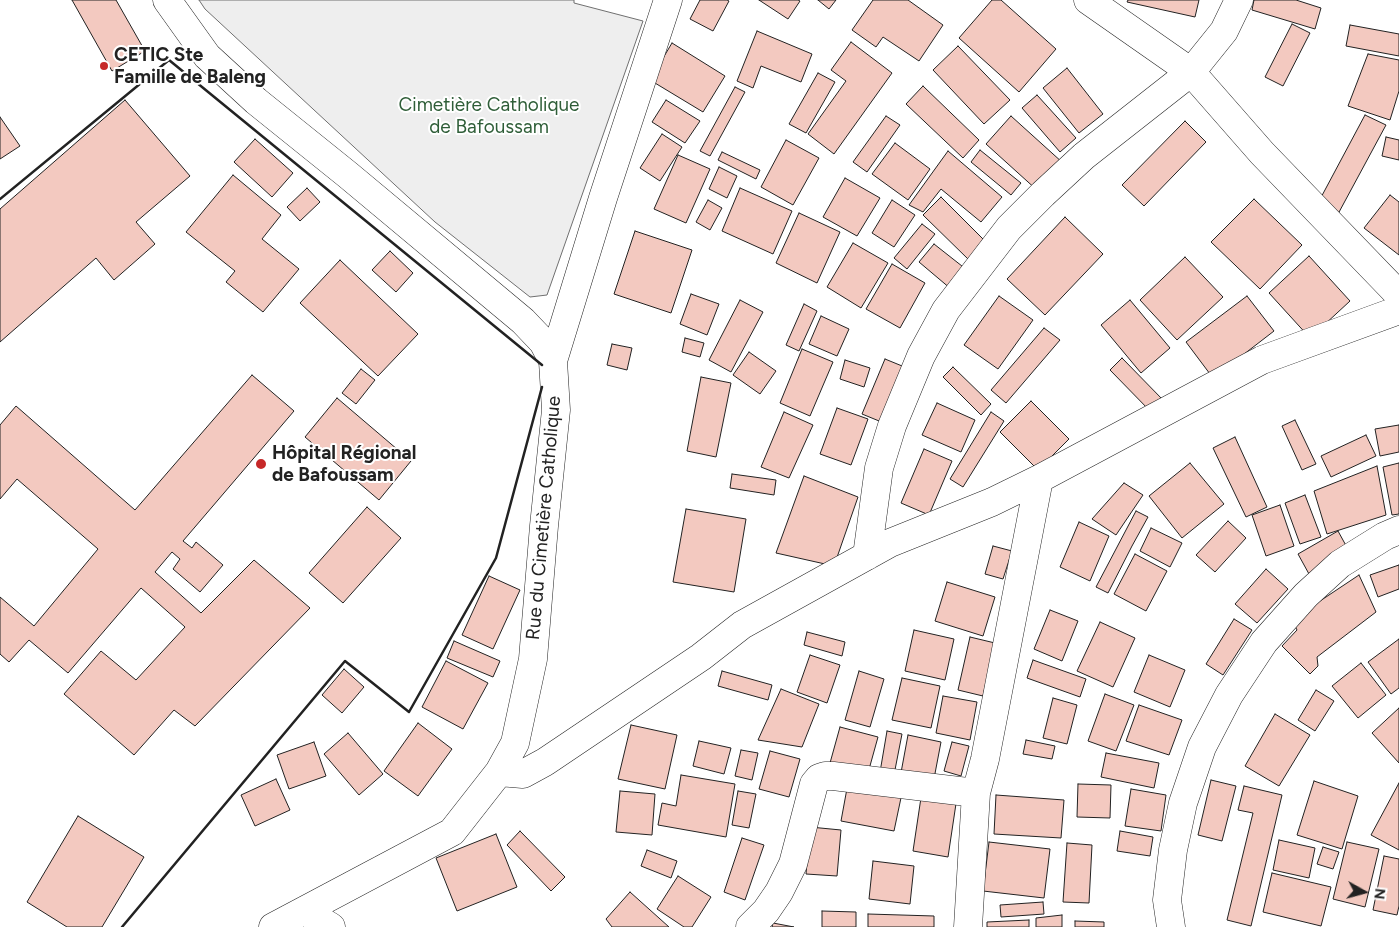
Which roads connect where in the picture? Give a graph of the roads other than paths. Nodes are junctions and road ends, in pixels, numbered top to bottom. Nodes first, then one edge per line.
1 (167, 0) edge
2 (668, 0) edge
3 (1088, 0) edge
4 (1239, 0) edge
5 (1191, 72) junction
6 (1399, 295) edge
7 (1399, 310) edge
8 (553, 360) junction
9 (1039, 479) junction
10 (1399, 530) edge
11 (867, 556) junction
12 (499, 772) junction
13 (976, 793) junction
14 (305, 911) junction
15 (273, 927) edge
16 (331, 927) edge
17 (750, 927) edge
18 (968, 927) edge
19 (1171, 927) edge

1 - 8 street, Rue du Cimetière Catholique
2 - 8 street
3 - 5 street
4 - 5 street
5 - 6 street
5 - 11 street
7 - 9 street
8 - 12 street, Rue du Cimetière Catholique
9 - 11 street
9 - 13 street
10 - 19 street
11 - 12 street
12 - 14 street, Rue du Cimetière Catholique
13 - 17 street
13 - 18 street
14 - 15 street, Rue du Cimetière Catholique
14 - 16 street

